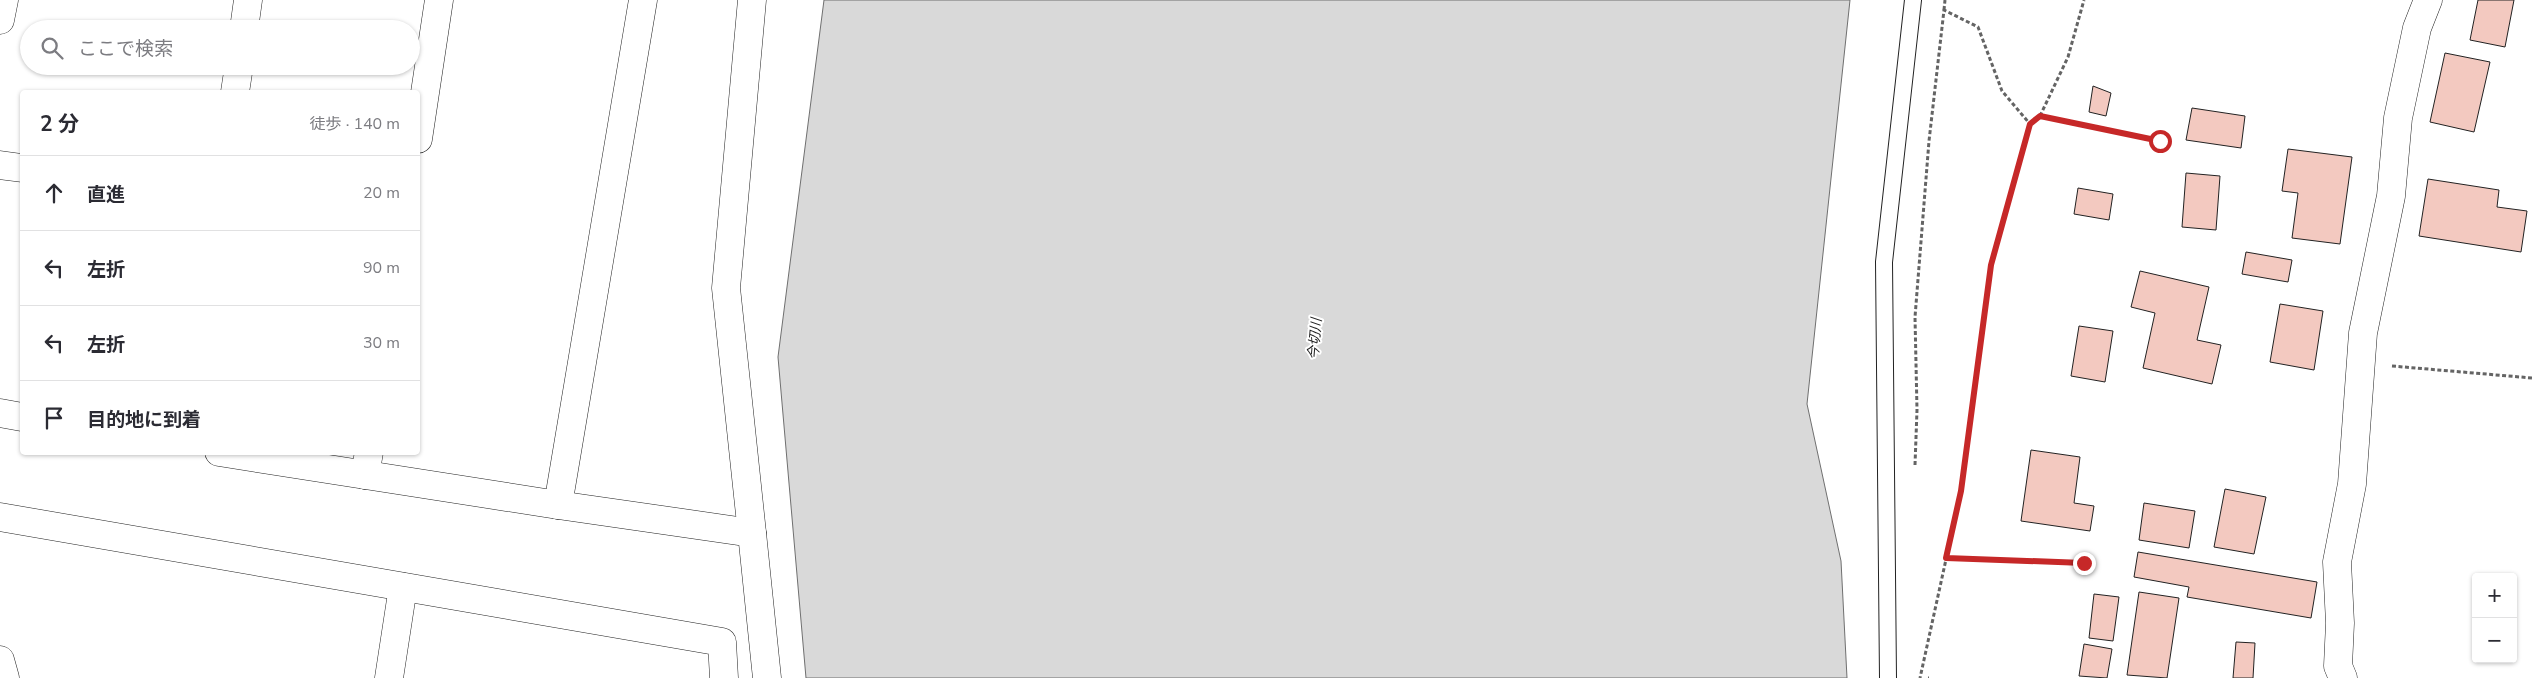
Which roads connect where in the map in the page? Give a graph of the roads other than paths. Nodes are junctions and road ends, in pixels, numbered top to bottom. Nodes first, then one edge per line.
1 (4, 0) edge
2 (248, 0) edge
3 (439, 0) edge
4 (643, 0) edge
5 (752, 0) edge
6 (1913, 0) edge
7 (2428, 0) edge
8 (0, 20) edge
9 (245, 20) edge
10 (238, 75) edge
11 (235, 90) edge
12 (420, 126) edge
13 (0, 165) edge
14 (20, 168) edge
15 (0, 413) edge
16 (20, 417) edge
17 (256, 455) edge
18 (367, 464) edge
19 (558, 505) junction
20 (0, 517) edge
21 (752, 533) junction
22 (403, 587) junction
23 (0, 660) edge
24 (5, 678) edge
25 (389, 678) edge
26 (724, 678) edge
27 (767, 678) edge
28 (1888, 678) edge
29 (2343, 678) edge

1 - 8 street
2 - 9 street
3 - 12 street
4 - 19 street
5 - 21 street
6 - 28 lane
7 - 29 street
10 - 11 street
13 - 14 street
15 - 16 street
17 - 18 street
18 - 19 street
19 - 21 street
20 - 22 street
21 - 27 street
22 - 25 street
22 - 26 street
23 - 24 street

